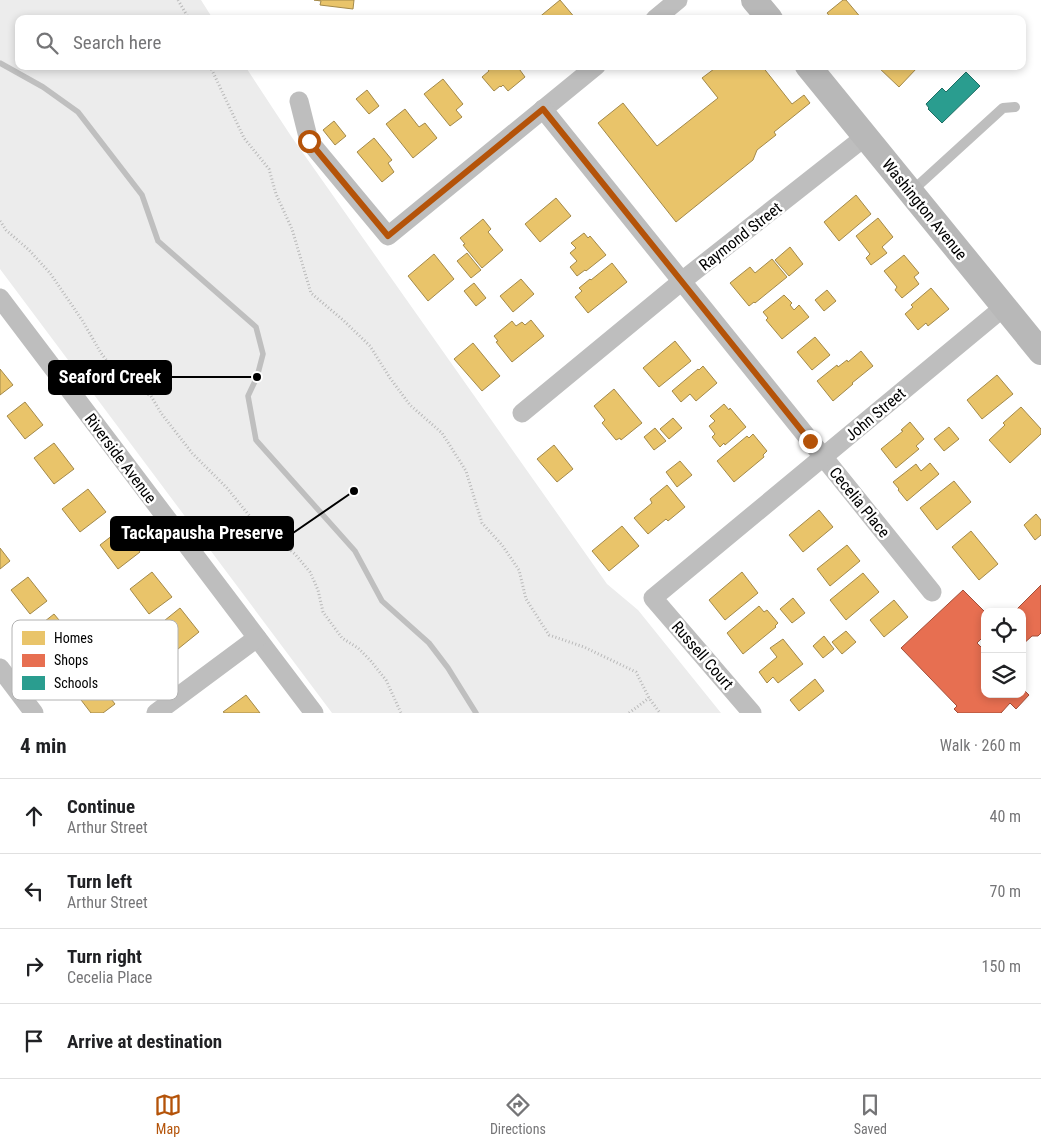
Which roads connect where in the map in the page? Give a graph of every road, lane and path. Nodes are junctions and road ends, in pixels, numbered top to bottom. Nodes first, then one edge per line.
1 (178, 0) edge
2 (678, 0) edge
3 (187, 15) edge
4 (660, 15) edge
5 (212, 70) edge
6 (591, 70) edge
7 (811, 70) edge
8 (299, 101) dead end
9 (1015, 107) dead end
10 (543, 109) junction
11 (866, 136) junction
12 (911, 192) junction
13 (0, 221) edge
14 (682, 282) junction
15 (0, 298) edge
16 (1004, 307) junction
17 (1041, 352) edge
18 (522, 413) dead end
19 (823, 457) junction
20 (932, 592) dead end
21 (653, 598) joint
22 (257, 638) junction
23 (0, 668) edge
24 (12, 684) edge
25 (178, 697) edge
26 (647, 699) junction
27 (24, 700) edge
28 (174, 700) edge
29 (34, 713) edge
30 (156, 713) edge
31 (314, 713) edge
32 (401, 713) edge
33 (629, 713) edge
34 (660, 713) edge
35 (752, 713) edge

1 - 3 path
2 - 4 street
5 - 26 path
6 - 10 street
7 - 11 street, Washington Avenue
8 - 10 street
9 - 12 lane
10 - 14 street, Cecelia Place
11 - 12 street, Washington Avenue
11 - 14 street, Raymond Street
12 - 16 street, Washington Avenue
13 - 32 path
14 - 18 street, Raymond Street
14 - 19 street, Cecelia Place
15 - 22 street, Riverside Avenue
16 - 17 street, Washington Avenue
16 - 19 street, John Street
19 - 20 street, Cecelia Place
19 - 21 street, John Street
21 - 35 street, Russell Court
22 - 25 street
22 - 31 street, Riverside Avenue
23 - 24 street
26 - 33 path
26 - 34 path
27 - 29 street
28 - 30 street

